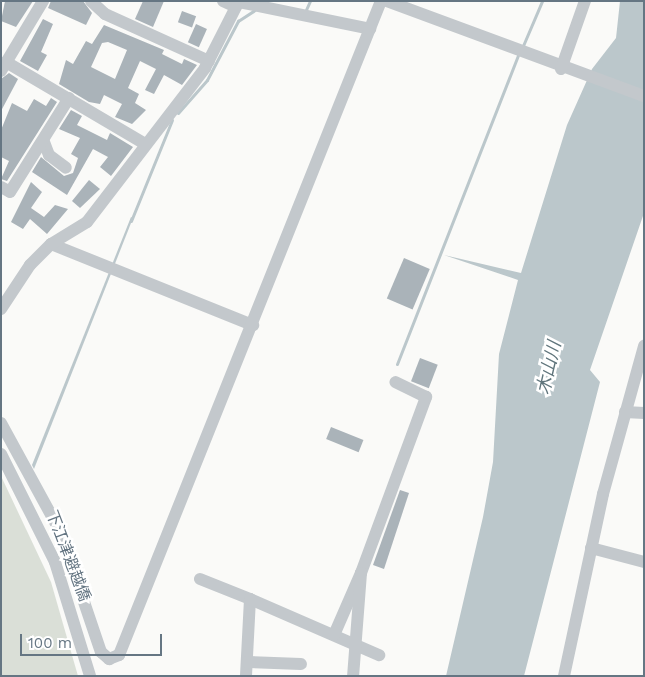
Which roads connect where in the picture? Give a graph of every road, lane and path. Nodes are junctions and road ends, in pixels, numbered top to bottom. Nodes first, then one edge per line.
1 (43, 1) edge
2 (91, 1) edge
3 (223, 1) edge
4 (381, 1) edge
5 (387, 1) edge
6 (585, 1) edge
7 (238, 3) edge
8 (370, 29) junction
9 (209, 61) junction
10 (4, 67) edge
11 (561, 69) junction
12 (644, 96) edge
13 (69, 98) junction
14 (44, 142) junction
15 (145, 144) junction
16 (66, 168) dead end
17 (1, 187) edge
18 (51, 244) junction
19 (1, 309) edge
20 (253, 325) junction
21 (644, 346) edge
22 (394, 382) dead end
23 (625, 412) junction
24 (644, 413) edge
25 (1, 423) edge
26 (1, 454) edge
27 (591, 548) junction
28 (644, 562) edge
29 (361, 573) junction
30 (200, 579) dead end
31 (250, 599) junction
32 (334, 635) junction
33 (355, 644) junction
34 (379, 655) dead end
35 (247, 662) junction
36 (301, 664) dead end
37 (90, 676) edge
38 (246, 676) edge
39 (353, 676) edge
40 (564, 676) edge

1 - 10 street
2 - 9 street
3 - 7 street
4 - 8 street
5 - 11 street
6 - 11 street
7 - 8 street
7 - 9 street
8 - 20 street
9 - 15 street
10 - 13 street
11 - 12 street
13 - 14 street
13 - 15 street
14 - 16 street
14 - 17 street
15 - 18 street
18 - 19 street
18 - 20 street
20 - 25 street
21 - 23 street
22 - 29 street
23 - 24 street
23 - 27 street
26 - 37 street, 下江津避越僑
27 - 28 street
27 - 40 street
29 - 32 street
29 - 33 street
30 - 31 street
31 - 32 street
31 - 35 street
32 - 33 street
33 - 34 street
33 - 39 street
35 - 36 street
35 - 38 street

